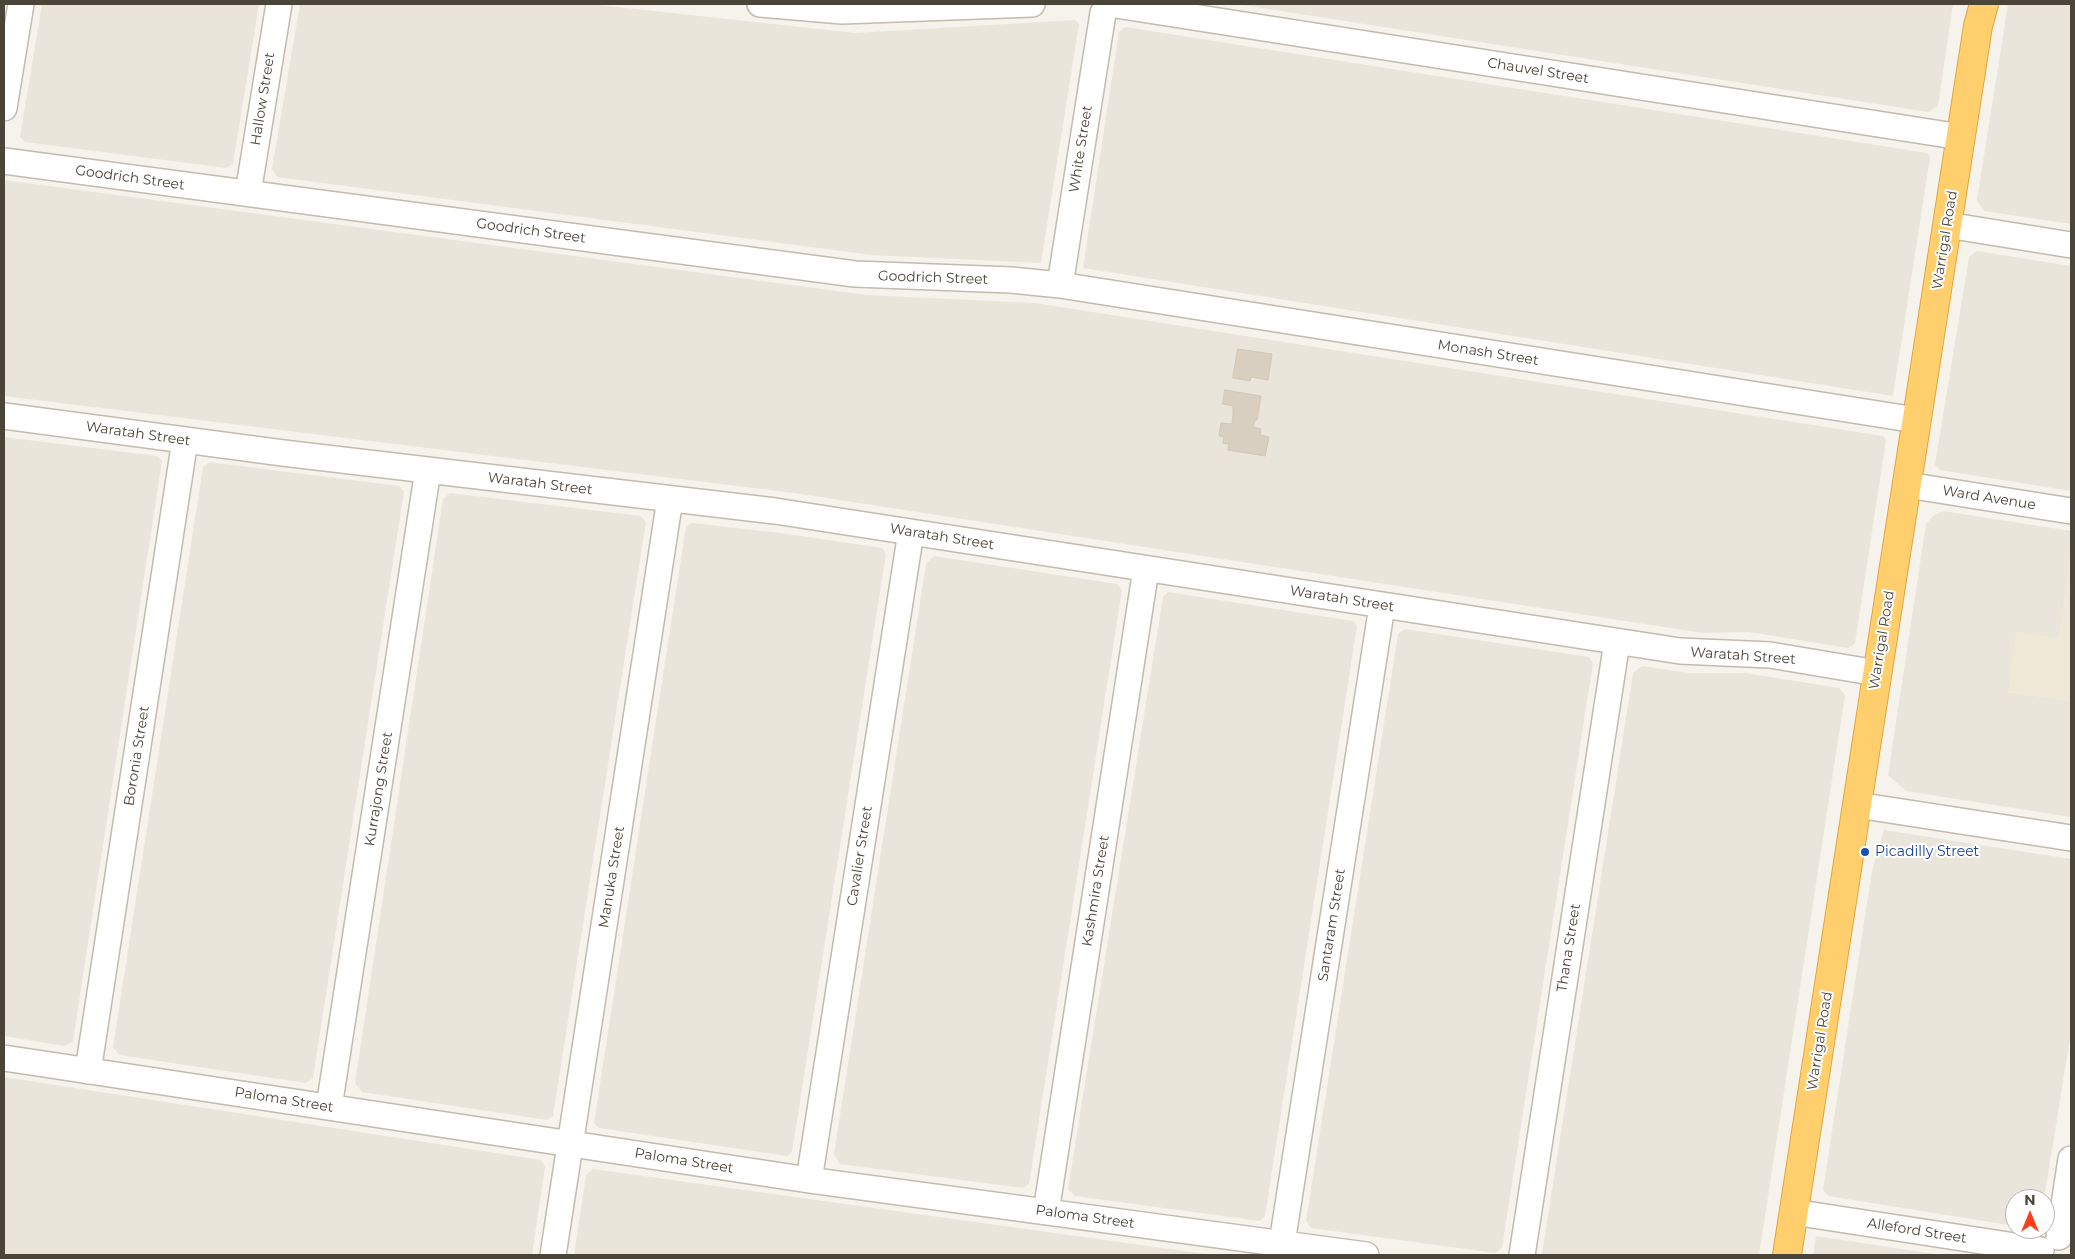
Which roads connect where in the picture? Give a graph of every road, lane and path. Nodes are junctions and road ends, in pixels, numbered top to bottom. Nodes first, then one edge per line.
1 (21, 4) edge
2 (279, 4) edge
3 (760, 4) edge
4 (1032, 4) edge
5 (786, 5) edge
6 (1107, 6) edge
7 (1980, 11) edge
8 (4, 108) edge
9 (1961, 137) junction
10 (4, 161) edge
11 (248, 193) junction
12 (1947, 225) junction
13 (2071, 245) edge
14 (1060, 286) junction
15 (4, 416) edge
16 (1916, 420) junction
17 (185, 440) junction
18 (428, 470) junction
19 (1906, 485) junction
20 (670, 499) junction
21 (2071, 512) edge
22 (911, 532) junction
23 (1146, 569) junction
24 (1382, 606) junction
25 (1617, 642) junction
26 (1877, 672) junction
27 (1857, 804) junction
28 (2071, 838) edge
29 (4, 1058) edge
30 (88, 1071) junction
31 (329, 1108) junction
32 (570, 1144) junction
33 (2071, 1159) edge
34 (809, 1180) junction
35 (1046, 1212) junction
36 (1793, 1212) junction
37 (1282, 1243) junction
38 (2053, 1248) edge
39 (553, 1255) edge
40 (1366, 1255) edge
41 (1522, 1255) edge
42 (1787, 1255) edge

1 - 8 street
2 - 11 street, Hallow Street
3 - 5 street
4 - 5 street
6 - 9 street, Chauvel Street
6 - 14 street, White Street
7 - 9 highway, Warrigal Road
9 - 12 highway, Warrigal Road
10 - 11 street, Goodrich Street
11 - 14 street, Goodrich Street
12 - 13 street
12 - 16 highway, Warrigal Road
14 - 16 street, Monash Street
15 - 17 street, Waratah Street
16 - 19 highway, Warrigal Road
17 - 18 street, Waratah Street
17 - 30 street, Boronia Street
18 - 20 street, Waratah Street
18 - 31 street, Kurrajong Street
19 - 21 street, Ward Avenue
19 - 26 highway, Warrigal Road
20 - 22 street, Waratah Street
20 - 32 street, Manuka Street
22 - 23 street, Waratah Street
22 - 34 street, Cavalier Street
23 - 24 street, Waratah Street
23 - 35 street, Kashmira Street
24 - 25 street, Waratah Street
24 - 37 street, Santaram Street
25 - 26 street, Waratah Street
25 - 41 street, Thana Street
26 - 27 highway, Warrigal Road
27 - 28 street
27 - 36 highway, Warrigal Road
29 - 30 street, Paloma Street
30 - 31 street, Paloma Street
31 - 32 street, Paloma Street
32 - 34 street, Paloma Street
32 - 39 street, Manuka Street
33 - 38 street
34 - 35 street, Paloma Street
35 - 37 street, Paloma Street
36 - 38 street, Alleford Street
36 - 42 highway, Warrigal Road
37 - 40 street, Paloma Street

